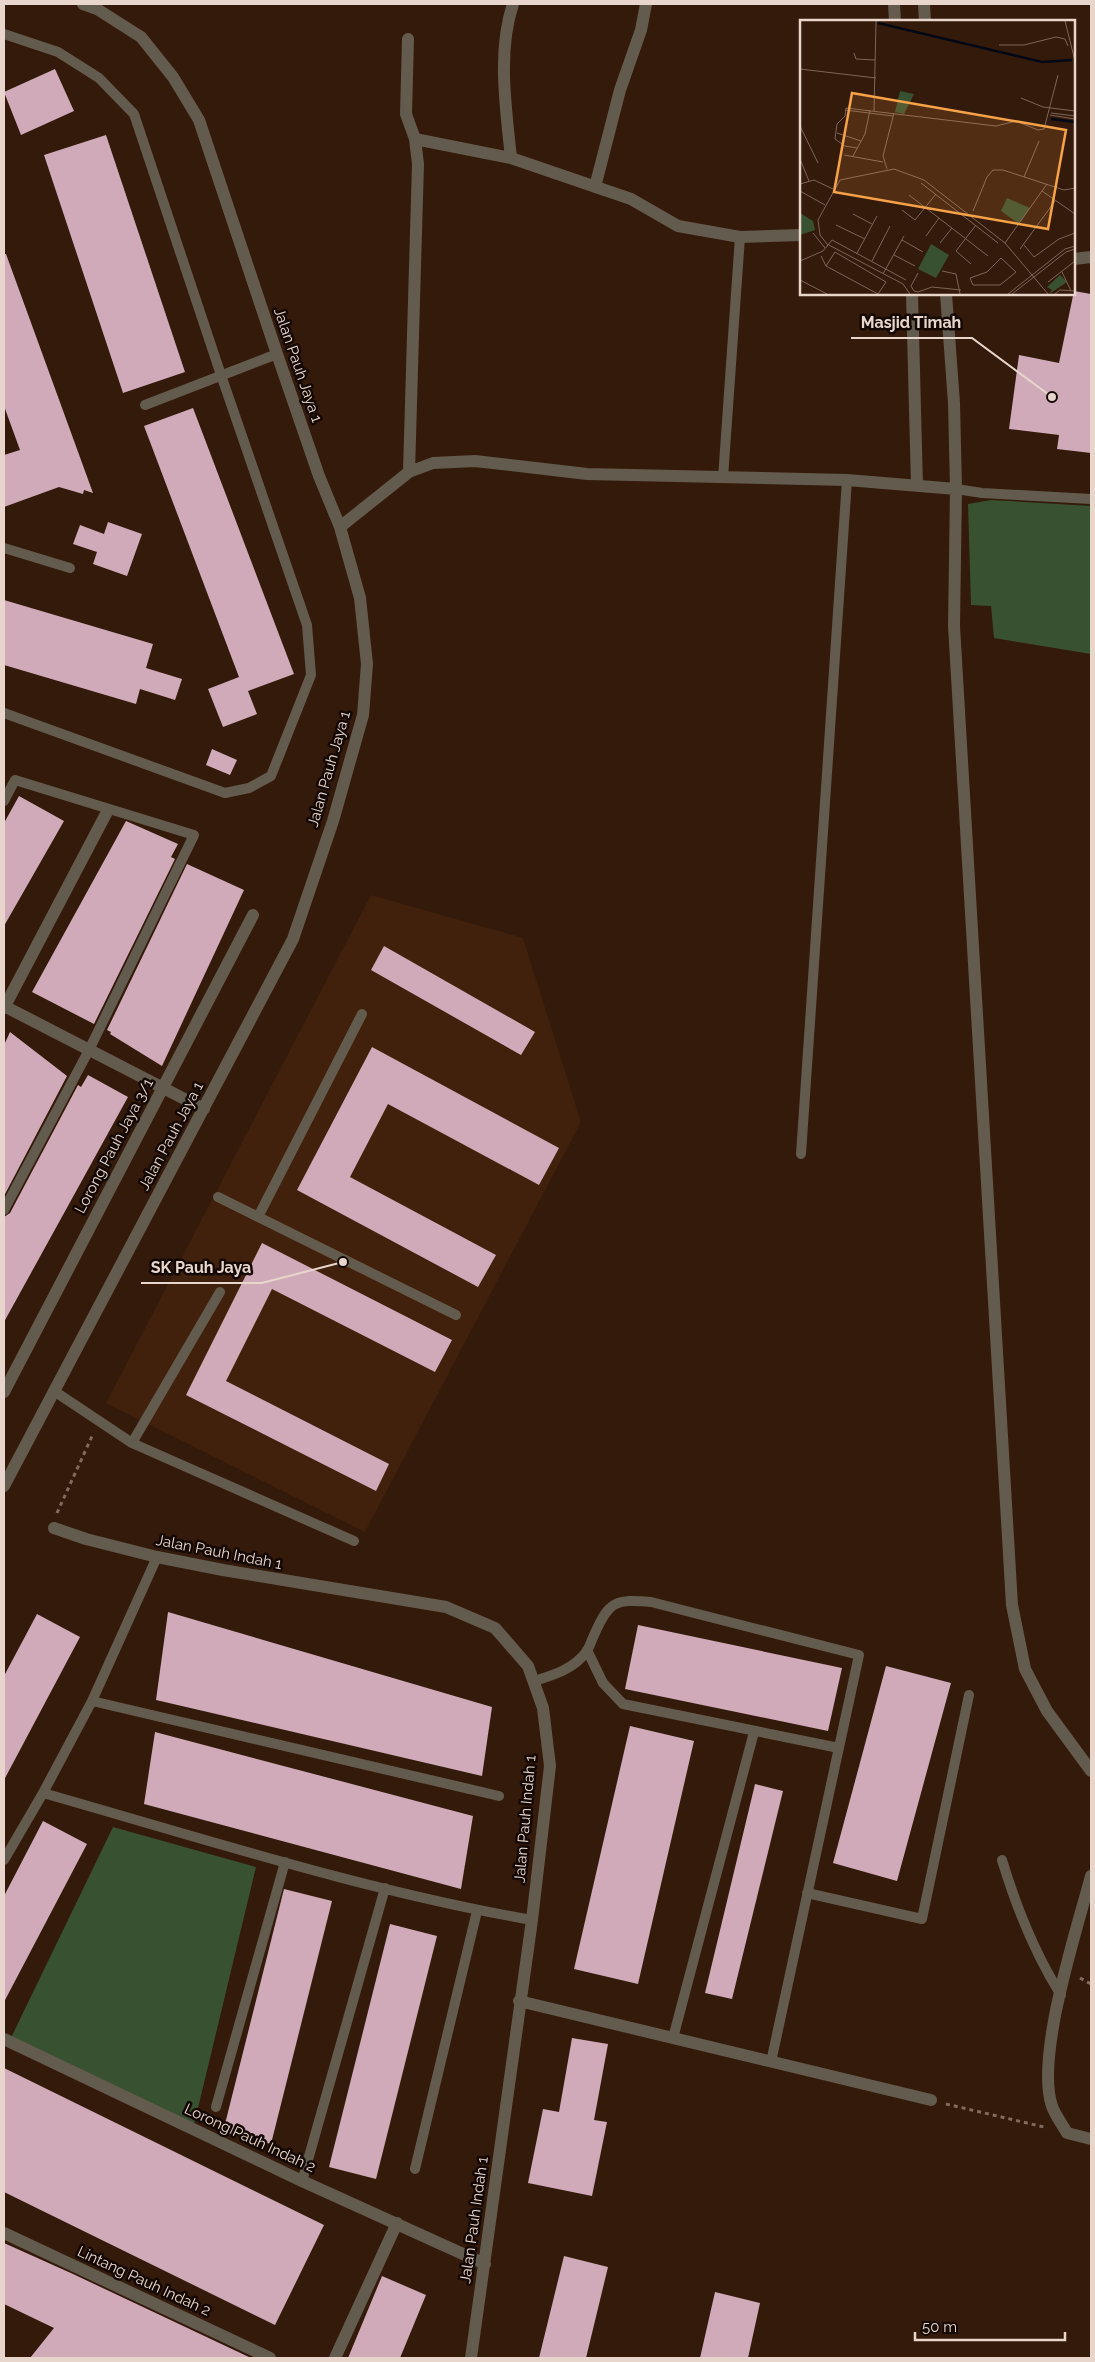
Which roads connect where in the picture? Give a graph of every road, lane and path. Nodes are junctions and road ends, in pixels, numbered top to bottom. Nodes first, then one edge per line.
1 (83, 4) edge
2 (513, 4) edge
3 (646, 4) edge
4 (894, 4) edge
5 (924, 4) edge
6 (895, 20) edge
7 (925, 20) edge
8 (4, 34) edge
9 (408, 39) dead end
10 (415, 138) junction
11 (511, 158) junction
12 (596, 187) junction
13 (800, 235) edge
14 (740, 237) junction
15 (1091, 257) edge
16 (1075, 259) edge
17 (912, 295) edge
18 (946, 295) edge
19 (277, 354) junction
20 (221, 375) junction
21 (145, 405) dead end
22 (409, 472) junction
23 (723, 478) junction
24 (847, 480) junction
25 (917, 486) junction
26 (956, 489) junction
27 (1091, 499) edge
28 (340, 527) junction
29 (4, 548) edge
30 (70, 568) dead end
31 (4, 713) edge
32 (4, 801) edge
33 (108, 810) junction
34 (253, 915) dead end
35 (4, 1007) edge
36 (362, 1014) dead end
37 (89, 1050) junction
38 (163, 1088) junction
39 (204, 1109) junction
40 (801, 1154) dead end
41 (218, 1197) dead end
42 (4, 1210) edge
43 (258, 1217) junction
44 (220, 1292) dead end
45 (456, 1315) dead end
46 (54, 1391) junction
47 (4, 1392) edge
48 (99, 1422) junction
49 (132, 1443) junction
50 (4, 1486) edge
51 (54, 1528) joint
52 (354, 1541) dead end
53 (157, 1557) junction
54 (587, 1650) junction
55 (534, 1681) junction
56 (969, 1695) dead end
57 (92, 1701) junction
58 (754, 1732) junction
59 (839, 1748) junction
60 (1091, 1772) edge
61 (43, 1793) junction
62 (499, 1796) dead end
63 (4, 1860) edge
64 (1002, 1860) dead end
65 (285, 1862) junction
66 (1091, 1876) edge
67 (385, 1888) junction
68 (807, 1893) junction
69 (477, 1911) junction
70 (532, 1920) junction
71 (1061, 1995) junction
72 (520, 2001) junction
73 (673, 2038) junction
74 (4, 2039) edge
75 (770, 2062) junction
76 (931, 2100) joint
77 (216, 2107) dead end
78 (1067, 2133) junction
79 (1091, 2139) edge
80 (415, 2169) dead end
81 (302, 2181) junction
82 (397, 2223) junction
83 (4, 2233) edge
84 (485, 2264) junction
85 (270, 2358) edge
86 (335, 2358) edge
87 (472, 2358) edge

1 - 19 street, Jalan Pauh Jaya 1
2 - 11 street
3 - 12 street
4 - 6 street
5 - 7 street
8 - 20 lane
9 - 10 street
10 - 11 street
10 - 22 street
11 - 12 street
12 - 14 street
13 - 14 street
14 - 23 lane
15 - 16 street
17 - 25 street
18 - 26 street
19 - 20 lane
19 - 28 street, Jalan Pauh Jaya 1
20 - 21 lane
20 - 31 lane
22 - 23 street
22 - 28 street
23 - 24 street
24 - 25 street
24 - 40 lane
25 - 26 street
26 - 27 lane
26 - 60 street
28 - 39 street, Jalan Pauh Jaya 1
29 - 30 lane
32 - 33 lane
33 - 35 street
33 - 37 lane
34 - 38 street, Lorong Pauh Jaya 3/1
35 - 37 street
36 - 43 lane
37 - 38 street
37 - 42 lane
38 - 39 street
38 - 47 street, Lorong Pauh Jaya 3/1
39 - 46 street, Jalan Pauh Jaya 1
41 - 43 lane
43 - 45 lane
44 - 49 lane
46 - 48 lane
46 - 50 street, Jalan Pauh Jaya 1
48 - 49 lane
48 - 51 path
49 - 52 lane
51 - 53 street, Jalan Pauh Indah 1
53 - 55 street, Jalan Pauh Indah 1
53 - 57 lane
54 - 55 lane
54 - 58 lane
54 - 59 lane
55 - 70 street, Jalan Pauh Indah 1
56 - 68 lane
57 - 61 lane
57 - 62 lane
58 - 59 lane
58 - 73 lane
59 - 68 lane
61 - 63 lane
61 - 65 lane
64 - 71 lane
65 - 67 lane
65 - 77 lane
66 - 71 street
67 - 69 lane
67 - 81 lane
68 - 75 lane
69 - 70 lane
69 - 80 lane
70 - 72 street, Jalan Pauh Indah 1
71 - 78 street
72 - 73 street
72 - 84 street, Jalan Pauh Indah 1
73 - 75 street
74 - 81 street, Lorong Pauh Indah 2
75 - 76 street
76 - 78 path
78 - 79 street
81 - 82 street, Lorong Pauh Indah 2
82 - 84 street, Lorong Pauh Indah 2
82 - 86 street
83 - 85 street, Lintang Pauh Indah 2
84 - 87 street, Jalan Pauh Indah 1

